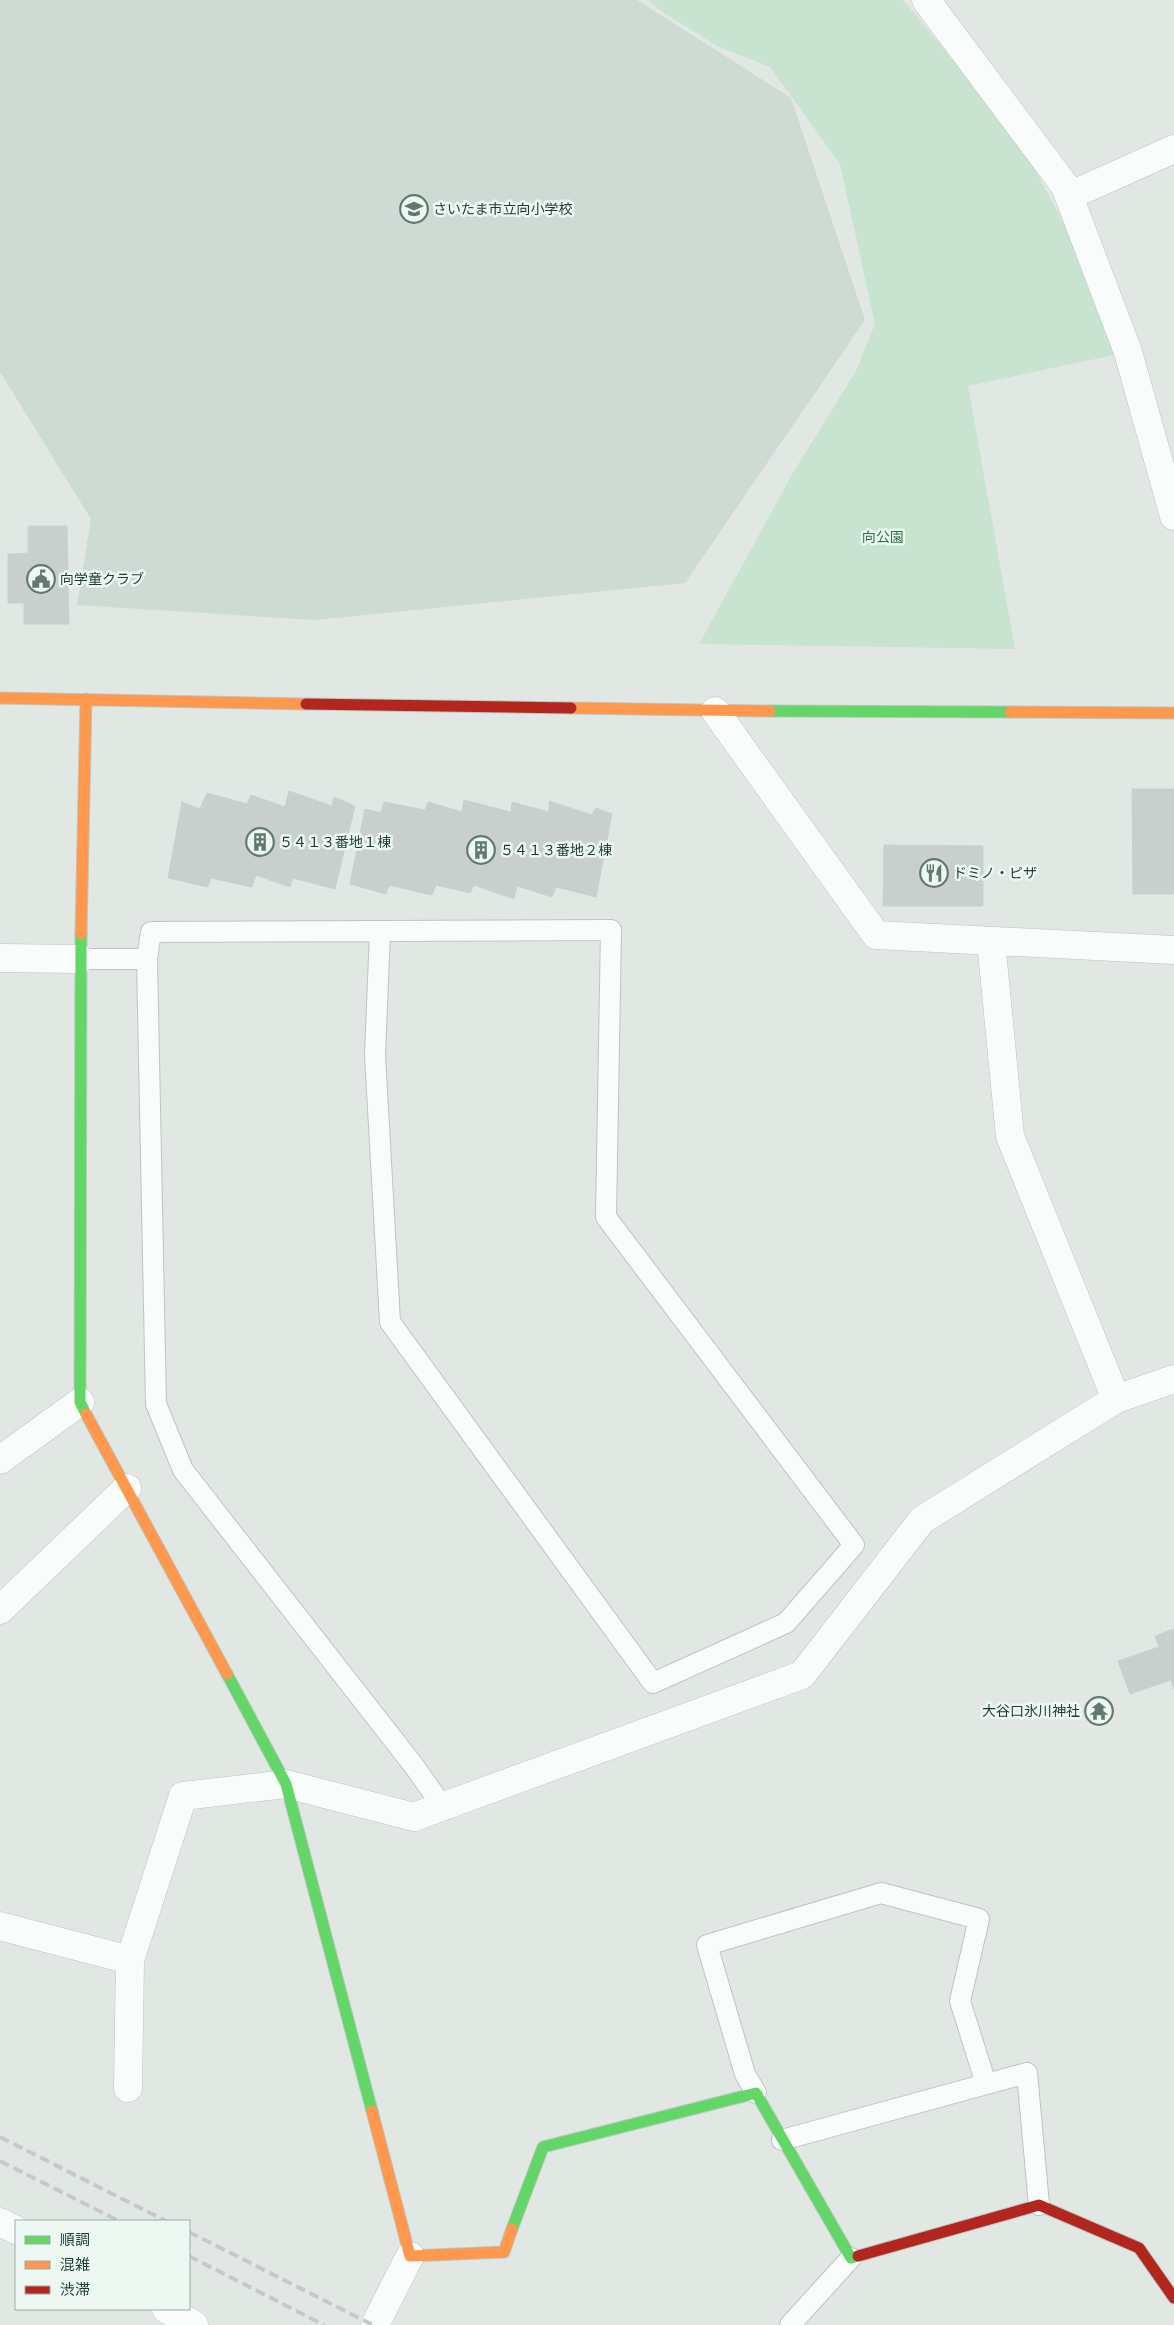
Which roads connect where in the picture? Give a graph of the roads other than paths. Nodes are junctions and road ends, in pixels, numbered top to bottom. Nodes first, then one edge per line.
1 (926, 0) edge
2 (1174, 149) edge
3 (1069, 196) junction
4 (1174, 516) edge
5 (0, 698) edge
6 (86, 699) junction
7 (715, 711) junction
8 (1174, 713) edge
9 (380, 932) junction
10 (991, 941) junction
11 (1174, 950) edge
12 (0, 958) edge
13 (80, 959) junction
14 (147, 959) junction
15 (1174, 1379) edge
16 (1116, 1399) junction
17 (80, 1402) junction
18 (0, 1460) edge
19 (127, 1488) junction
20 (0, 1610) edge
21 (286, 1784) junction
22 (443, 1807) junction
23 (0, 1926) edge
24 (130, 1960) junction
25 (986, 2084) junction
26 (128, 2088) dead end
27 (756, 2094) junction
28 (782, 2140) junction
29 (1039, 2205) junction
30 (0, 2222) edge
31 (15, 2230) edge
32 (410, 2256) junction
33 (851, 2258) junction
34 (1174, 2298) edge
35 (168, 2310) edge
36 (194, 2325) edge
37 (375, 2325) edge
38 (790, 2325) edge

1 - 3 street
2 - 3 street
3 - 4 street
5 - 6 street
6 - 7 street
6 - 13 street
7 - 8 street
7 - 10 street
9 - 9 lane
9 - 14 lane
10 - 11 street
10 - 16 street
12 - 13 street
13 - 14 lane
13 - 17 street
14 - 22 lane
15 - 16 street
16 - 22 street
17 - 18 street
17 - 19 street
19 - 20 street
19 - 21 street
21 - 22 street
21 - 24 street
21 - 32 street
23 - 24 street
24 - 26 street
25 - 27 lane
25 - 28 lane
25 - 29 lane
27 - 28 street
27 - 32 street
28 - 33 street
29 - 33 street
29 - 34 street
30 - 31 street
32 - 37 street
33 - 38 lane
35 - 36 street

